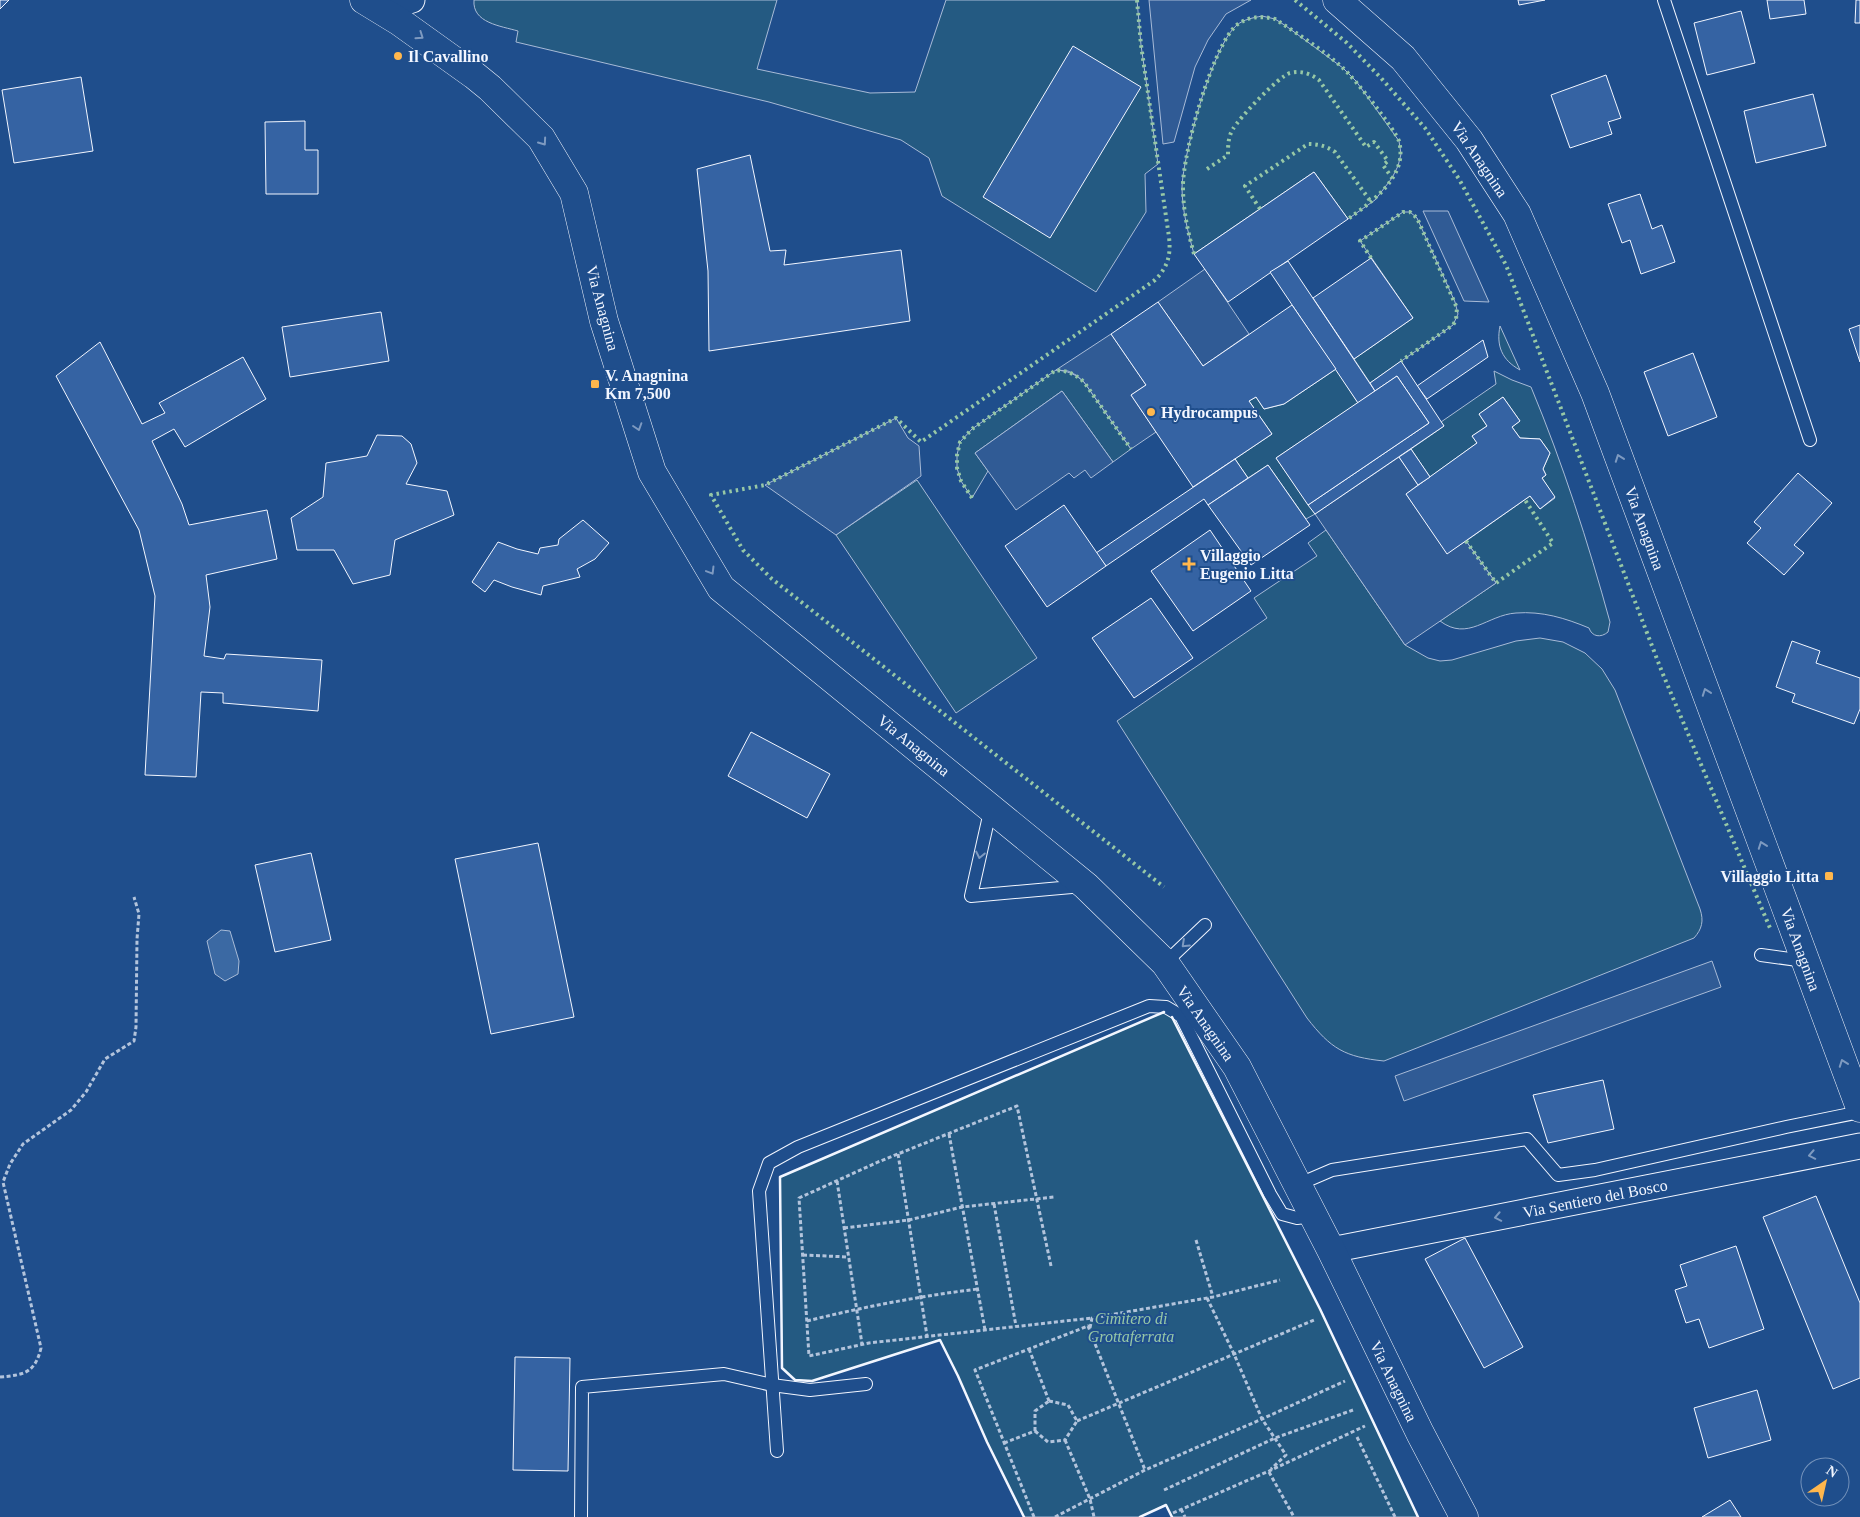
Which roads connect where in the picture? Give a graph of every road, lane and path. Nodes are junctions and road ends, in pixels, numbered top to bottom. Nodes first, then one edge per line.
1 (412, 0) edge
2 (1338, 0) edge
3 (1664, 0) edge
4 (373, 5) edge
5 (1810, 440) dead end
6 (991, 807) junction
7 (1086, 886) junction
8 (134, 897) dead end
9 (1205, 925) dead end
10 (1760, 955) dead end
11 (1806, 962) junction
12 (1165, 963) junction
13 (1860, 1110) edge
14 (948, 1134) junction
15 (1860, 1146) edge
16 (898, 1154) junction
17 (837, 1181) junction
18 (1297, 1185) junction
19 (1054, 1197) dead end
20 (1036, 1199) junction
21 (994, 1204) junction
22 (962, 1207) junction
23 (1313, 1216) junction
24 (909, 1220) junction
25 (844, 1228) junction
26 (1196, 1240) dead end
27 (1331, 1250) junction
28 (803, 1255) junction
29 (848, 1257) junction
30 (1051, 1266) dead end
31 (1280, 1280) dead end
32 (978, 1289) junction
33 (921, 1296) junction
34 (1213, 1297) junction
35 (1207, 1298) junction
36 (856, 1308) junction
37 (1092, 1318) junction
38 (1314, 1320) dead end
39 (807, 1321) junction
40 (1016, 1326) junction
41 (1090, 1329) junction
42 (985, 1330) junction
43 (927, 1336) junction
44 (862, 1344) junction
45 (1029, 1349) junction
46 (1234, 1354) junction
47 (0, 1377) edge
48 (1346, 1381) dead end
49 (866, 1384) dead end
50 (772, 1385) junction
51 (1049, 1400) junction
52 (1119, 1404) junction
53 (1353, 1410) dead end
54 (1262, 1419) junction
55 (1077, 1421) junction
56 (1364, 1426) dead end
57 (1035, 1431) junction
58 (1357, 1437) dead end
59 (1275, 1438) junction
60 (1065, 1440) junction
61 (1004, 1443) junction
62 (777, 1451) dead end
63 (1145, 1470) junction
64 (1269, 1471) junction
65 (1164, 1490) dead end
66 (1090, 1498) junction
67 (1181, 1509) junction
68 (1173, 1513) dead end
69 (581, 1517) edge
70 (1034, 1517) edge
71 (1056, 1517) edge
72 (1094, 1517) edge
73 (1185, 1517) edge
74 (1294, 1517) edge
75 (1395, 1517) edge
76 (1464, 1517) edge

1 - 4 street
11 -> 2 main road, Via Anagnina
3 - 5 lane
4 -> 6 main road, Via Anagnina
6 - 7 main road, Via Anagnina
6 -> 7 lane
7 - 12 main road, Via Anagnina
8 - 47 path
9 -> 12 lane
10 - 11 lane
13 -> 11 main road, Via Anagnina
12 - 18 main road, Via Anagnina
13 - 18 lane
14 - 16 path
14 - 20 path
14 - 22 path
15 -> 27 street, Via Sentiero del Bosco
16 - 17 path
16 - 24 path
17 - 25 path
17 - 28 path
18 - 23 main road, Via Anagnina
19 - 20 path
20 - 21 path
20 - 30 path
21 - 22 path
21 - 40 path
22 - 24 path
22 - 32 path
23 - 27 main road, Via Anagnina
23 - 50 lane
24 - 25 path
24 - 33 path
25 - 29 path
26 - 34 path
27 - 76 main road, Via Anagnina
28 - 29 path
28 - 39 path
29 - 36 path
31 - 34 path
32 - 33 path
32 - 42 path
33 - 36 path
33 - 43 path
34 - 35 path
35 - 37 path
35 - 46 path
36 - 39 path
36 - 44 path
37 - 40 path
37 - 41 path
38 - 46 path
39 - 44 path
40 - 42 path
41 - 45 path
41 - 52 path
42 - 43 path
43 - 44 path
45 - 51 path
45 - 61 path
46 - 52 path
46 - 54 path
48 - 54 path
49 - 50 lane
50 - 62 lane
50 - 69 lane
51 - 55 path
51 - 57 path
52 - 55 path
52 - 63 path
53 - 59 path
54 - 59 path
54 - 63 path
55 - 60 path
56 - 64 path
57 - 60 path
57 - 61 path
58 - 75 path
59 - 64 path
59 - 65 path
60 - 66 path
61 - 70 path
63 - 66 path
64 - 67 path
64 - 74 path
66 - 71 path
66 - 72 path
67 - 68 path
67 - 73 path

